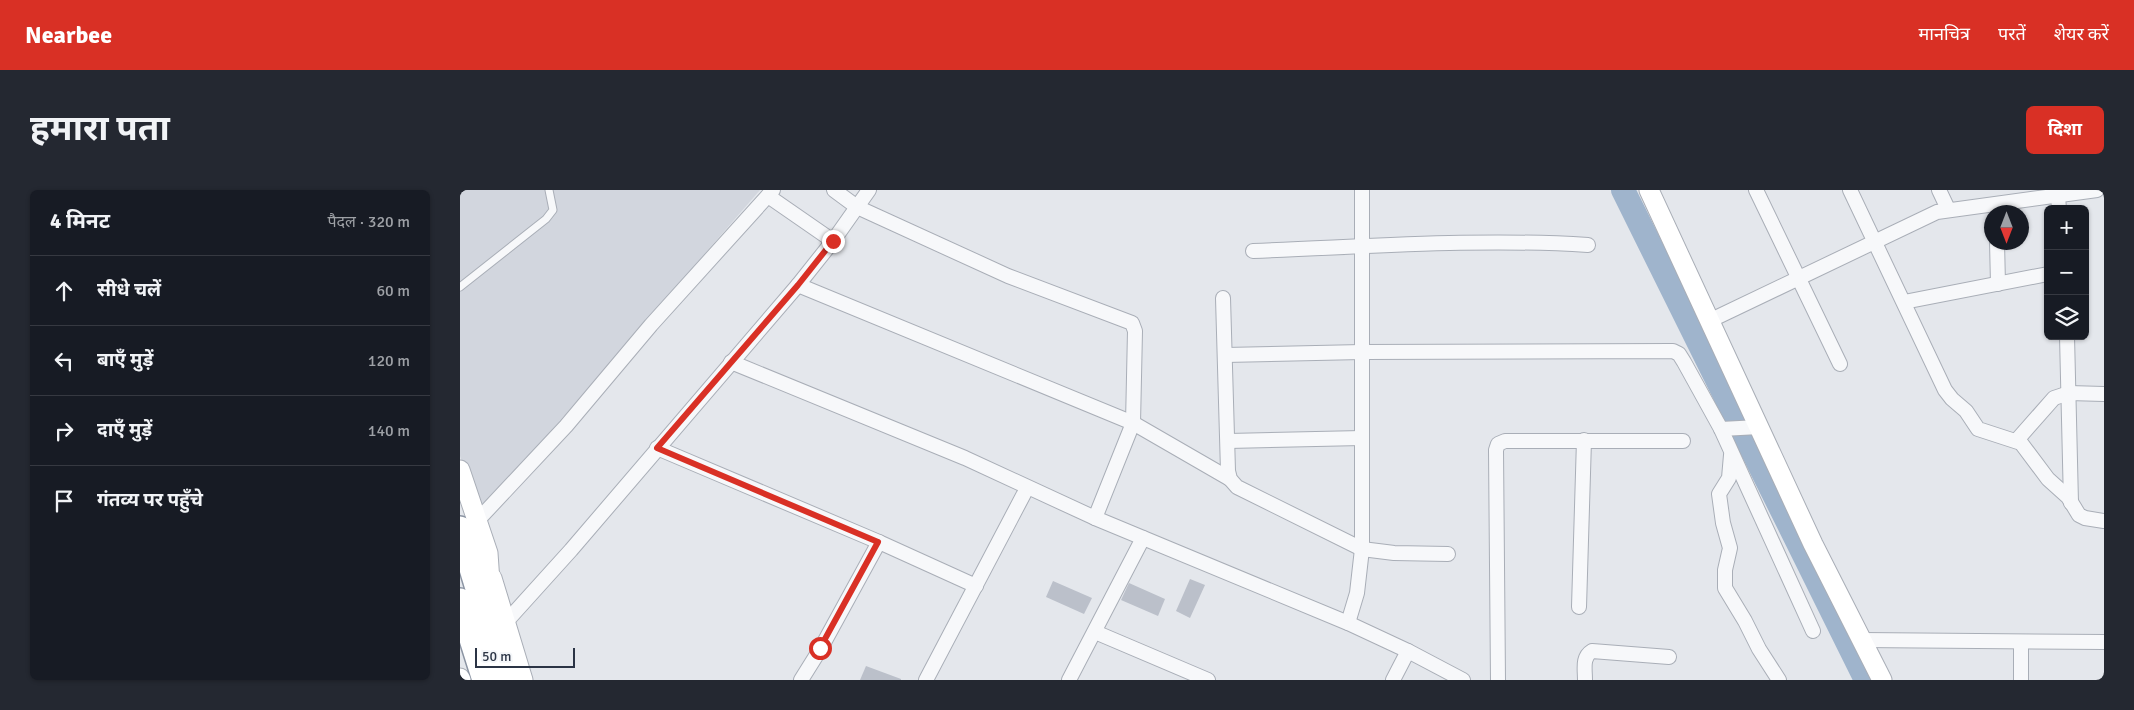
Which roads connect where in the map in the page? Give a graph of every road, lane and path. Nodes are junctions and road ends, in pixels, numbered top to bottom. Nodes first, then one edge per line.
1 (548, 190) edge
2 (834, 190) edge
3 (869, 190) edge
4 (1362, 190) edge
5 (1649, 190) edge
6 (1756, 190) edge
7 (1850, 190) edge
8 (1939, 190) edge
9 (2097, 190) edge
10 (770, 193) edge
11 (1995, 202) edge
12 (2059, 202) edge
13 (858, 207) junction
14 (1948, 209) junction
15 (833, 241) junction
16 (1876, 242) junction
17 (1588, 246) dead end
18 (1364, 247) junction
19 (1997, 250) edge
20 (1253, 251) dead end
21 (2044, 275) edge
22 (1798, 279) junction
23 (1998, 284) junction
24 (798, 285) junction
25 (460, 287) edge
26 (1223, 298) dead end
27 (1904, 302) junction
28 (1709, 321) junction
29 (2067, 340) edge
30 (1362, 352) junction
31 (1225, 355) junction
32 (731, 362) junction
33 (1840, 364) dead end
34 (2069, 393) junction
35 (2104, 394) edge
36 (1133, 422) junction
37 (1754, 427) junction
38 (1724, 429) junction
39 (1362, 438) junction
40 (1584, 440) junction
41 (2016, 440) junction
42 (1228, 441) junction
43 (1683, 441) dead end
44 (657, 448) junction
45 (1731, 451) junction
46 (460, 470) edge
47 (1230, 480) junction
48 (1027, 488) junction
49 (2071, 503) junction
50 (1095, 518) junction
51 (2104, 521) edge
52 (469, 525) edge
53 (1143, 538) junction
54 (878, 542) junction
55 (1362, 549) junction
56 (1448, 554) dead end
57 (489, 567) junction
58 (976, 586) junction
59 (460, 601) edge
60 (1579, 607) dead end
61 (485, 610) junction
62 (506, 622) junction
63 (1348, 623) junction
64 (1813, 631) dead end
65 (1095, 632) junction
66 (1862, 640) junction
67 (2022, 642) junction
68 (2104, 642) edge
69 (1408, 651) junction
70 (1669, 657) dead end
71 (484, 680) edge
72 (506, 680) edge
73 (523, 680) edge
74 (801, 680) edge
75 (926, 680) edge
76 (1069, 680) edge
77 (1208, 680) edge
78 (1394, 680) edge
79 (1463, 680) edge
80 (1498, 680) edge
81 (1585, 680) edge
82 (1779, 680) edge
83 (1882, 680) edge
84 (2022, 680) edge

1 - 25 lane
2 - 13 street
3 - 13 street
4 - 18 street
5 - 28 street
6 - 22 street
7 - 16 street
8 - 14 street
9 - 12 street
10 - 15 street
10 - 52 street
11 - 12 street
11 - 14 street
13 - 15 street
13 - 36 street
14 - 16 street
15 - 24 street
16 - 22 street
16 - 27 street
17 - 18 street
18 - 20 street
18 - 30 street
19 - 23 street
21 - 23 street
22 - 28 street
22 - 33 street
23 - 27 street
24 - 32 street
24 - 36 street
26 - 31 street
27 - 41 street
28 - 37 street
29 - 34 street
30 - 31 street
30 - 38 street
30 - 39 street
31 - 42 street
32 - 44 street
32 - 48 street
34 - 35 street
34 - 41 street
34 - 49 street
36 - 47 street
36 - 50 street
37 - 38 street
37 - 66 street
38 - 45 street
39 - 42 street
39 - 55 street
40 - 43 street
40 - 60 street
40 - 80 street
41 - 49 street
42 - 47 street
44 - 54 street
44 - 62 street
45 - 64 street
45 - 82 street
46 - 52 street
47 - 55 street
48 - 50 street
48 - 58 street
49 - 51 street
50 - 53 street
52 - 57 street
52 - 61 highway
53 - 63 street
53 - 65 street
54 - 58 street
54 - 74 street
55 - 56 street
55 - 63 street
57 - 61 street
57 - 62 street
58 - 75 street
59 - 71 highway
61 - 72 highway
62 - 73 street
63 - 69 street
65 - 76 street
65 - 77 street
66 - 67 street
66 - 83 street
67 - 68 street
67 - 84 street
69 - 78 street
69 - 79 street
70 - 81 street

